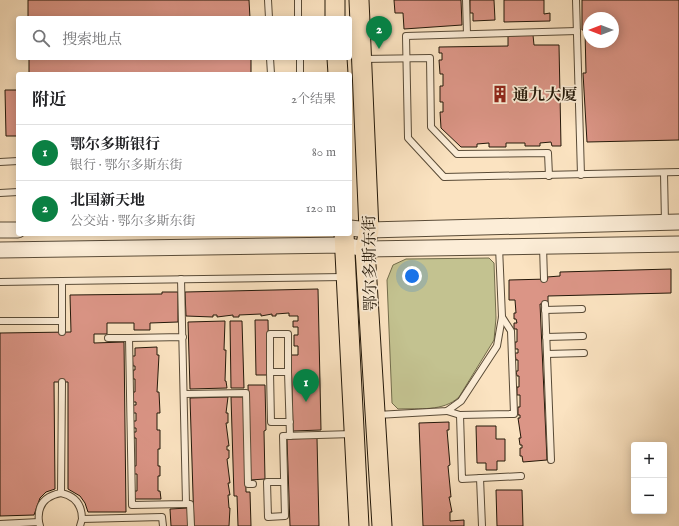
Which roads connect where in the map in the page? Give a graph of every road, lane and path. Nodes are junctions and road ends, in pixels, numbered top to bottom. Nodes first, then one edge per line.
1 (268, 0) edge
2 (298, 0) edge
3 (335, 0) edge
4 (359, 0) edge
5 (466, 0) edge
6 (576, 0) edge
7 (269, 16) edge
8 (298, 16) edge
9 (335, 16) edge
10 (577, 31) junction
11 (467, 34) junction
12 (406, 58) junction
13 (362, 59) junction
14 (270, 60) edge
15 (300, 60) edge
16 (337, 60) edge
17 (271, 72) edge
18 (300, 72) edge
19 (338, 72) edge
20 (16, 161) edge
21 (0, 162) edge
22 (679, 172) edge
23 (664, 173) junction
24 (581, 175) junction
25 (549, 176) junction
26 (16, 192) edge
27 (0, 193) edge
28 (672, 222) edge
29 (0, 230) edge
30 (16, 230) edge
31 (369, 230) junction
32 (352, 234) edge
33 (323, 236) edge
34 (346, 236) edge
35 (347, 236) edge
36 (679, 244) edge
37 (543, 246) junction
38 (499, 247) junction
39 (366, 249) junction
40 (0, 250) edge
41 (347, 277) junction
42 (182, 279) junction
43 (544, 279) dead end
44 (62, 281) junction
45 (0, 282) edge
46 (582, 308) dead end
47 (502, 317) junction
48 (0, 321) edge
49 (62, 321) junction
50 (62, 332) dead end
51 (583, 336) dead end
52 (183, 337) junction
53 (546, 337) junction
54 (108, 338) dead end
55 (128, 338) junction
56 (584, 353) dead end
57 (547, 354) junction
58 (270, 372) junction
59 (288, 372) junction
60 (62, 382) dead end
61 (184, 394) junction
62 (447, 411) junction
63 (376, 415) junction
64 (460, 416) junction
65 (290, 422) junction
66 (355, 434) junction
67 (290, 436) junction
68 (551, 460) dead end
69 (521, 476) dead end
70 (480, 478) junction
71 (284, 482) junction
72 (253, 484) dead end
73 (61, 493) junction
74 (186, 504) junction
75 (82, 519) junction
76 (0, 524) edge
77 (40, 524) edge
78 (80, 526) edge
79 (163, 526) edge
80 (191, 526) edge
81 (360, 526) edge
82 (382, 526) edge
83 (482, 526) edge

1 - 7 lane
2 - 8 lane
3 - 9 main road
4 - 13 main road, 鄂尔多斯东街
5 - 11 lane
6 - 10 lane
10 - 11 lane
10 - 24 lane
11 - 12 lane
12 - 13 lane
12 - 25 lane
12 - 25 lane
13 - 31 main road, 鄂尔多斯东街
14 - 17 lane
15 - 18 lane
16 - 19 main road
20 - 21 lane
22 - 23 lane
23 - 24 lane
23 - 28 lane
24 - 25 lane
26 - 27 lane
28 - 31 street
29 - 30 street
31 - 32 street
31 - 39 main road, 鄂尔多斯东街
33 - 40 street
34 - 41 main road, 鄂尔多斯东街
35 - 39 street
36 - 37 street
37 - 38 street
37 - 43 lane
38 - 39 street
38 - 47 lane
39 - 63 main road, 鄂尔多斯东街
41 - 42 lane
41 - 66 main road, 鄂尔多斯东街
42 - 44 lane
42 - 52 lane
44 - 45 lane
44 - 49 lane
46 - 53 lane
47 - 62 lane
47 - 64 lane
48 - 49 lane
49 - 50 lane
51 - 53 lane
52 - 55 lane
52 - 61 lane
53 - 57 lane
54 - 55 lane
55 - 74 lane
56 - 57 lane
57 - 68 lane
58 - 59 lane
58 - 59 lane
58 - 65 lane
59 - 65 lane
60 - 73 lane
61 - 72 lane
61 - 74 lane
62 - 63 lane
62 - 64 lane
63 - 82 main road, 鄂尔多斯东街
64 - 70 lane
65 - 67 lane
66 - 67 lane
66 - 81 main road, 鄂尔多斯东街
67 - 71 lane
69 - 70 lane
70 - 83 lane
71 - 71 lane
73 - 75 lane
73 - 77 lane
74 - 80 lane
75 - 78 lane
75 - 79 lane
76 - 77 lane

